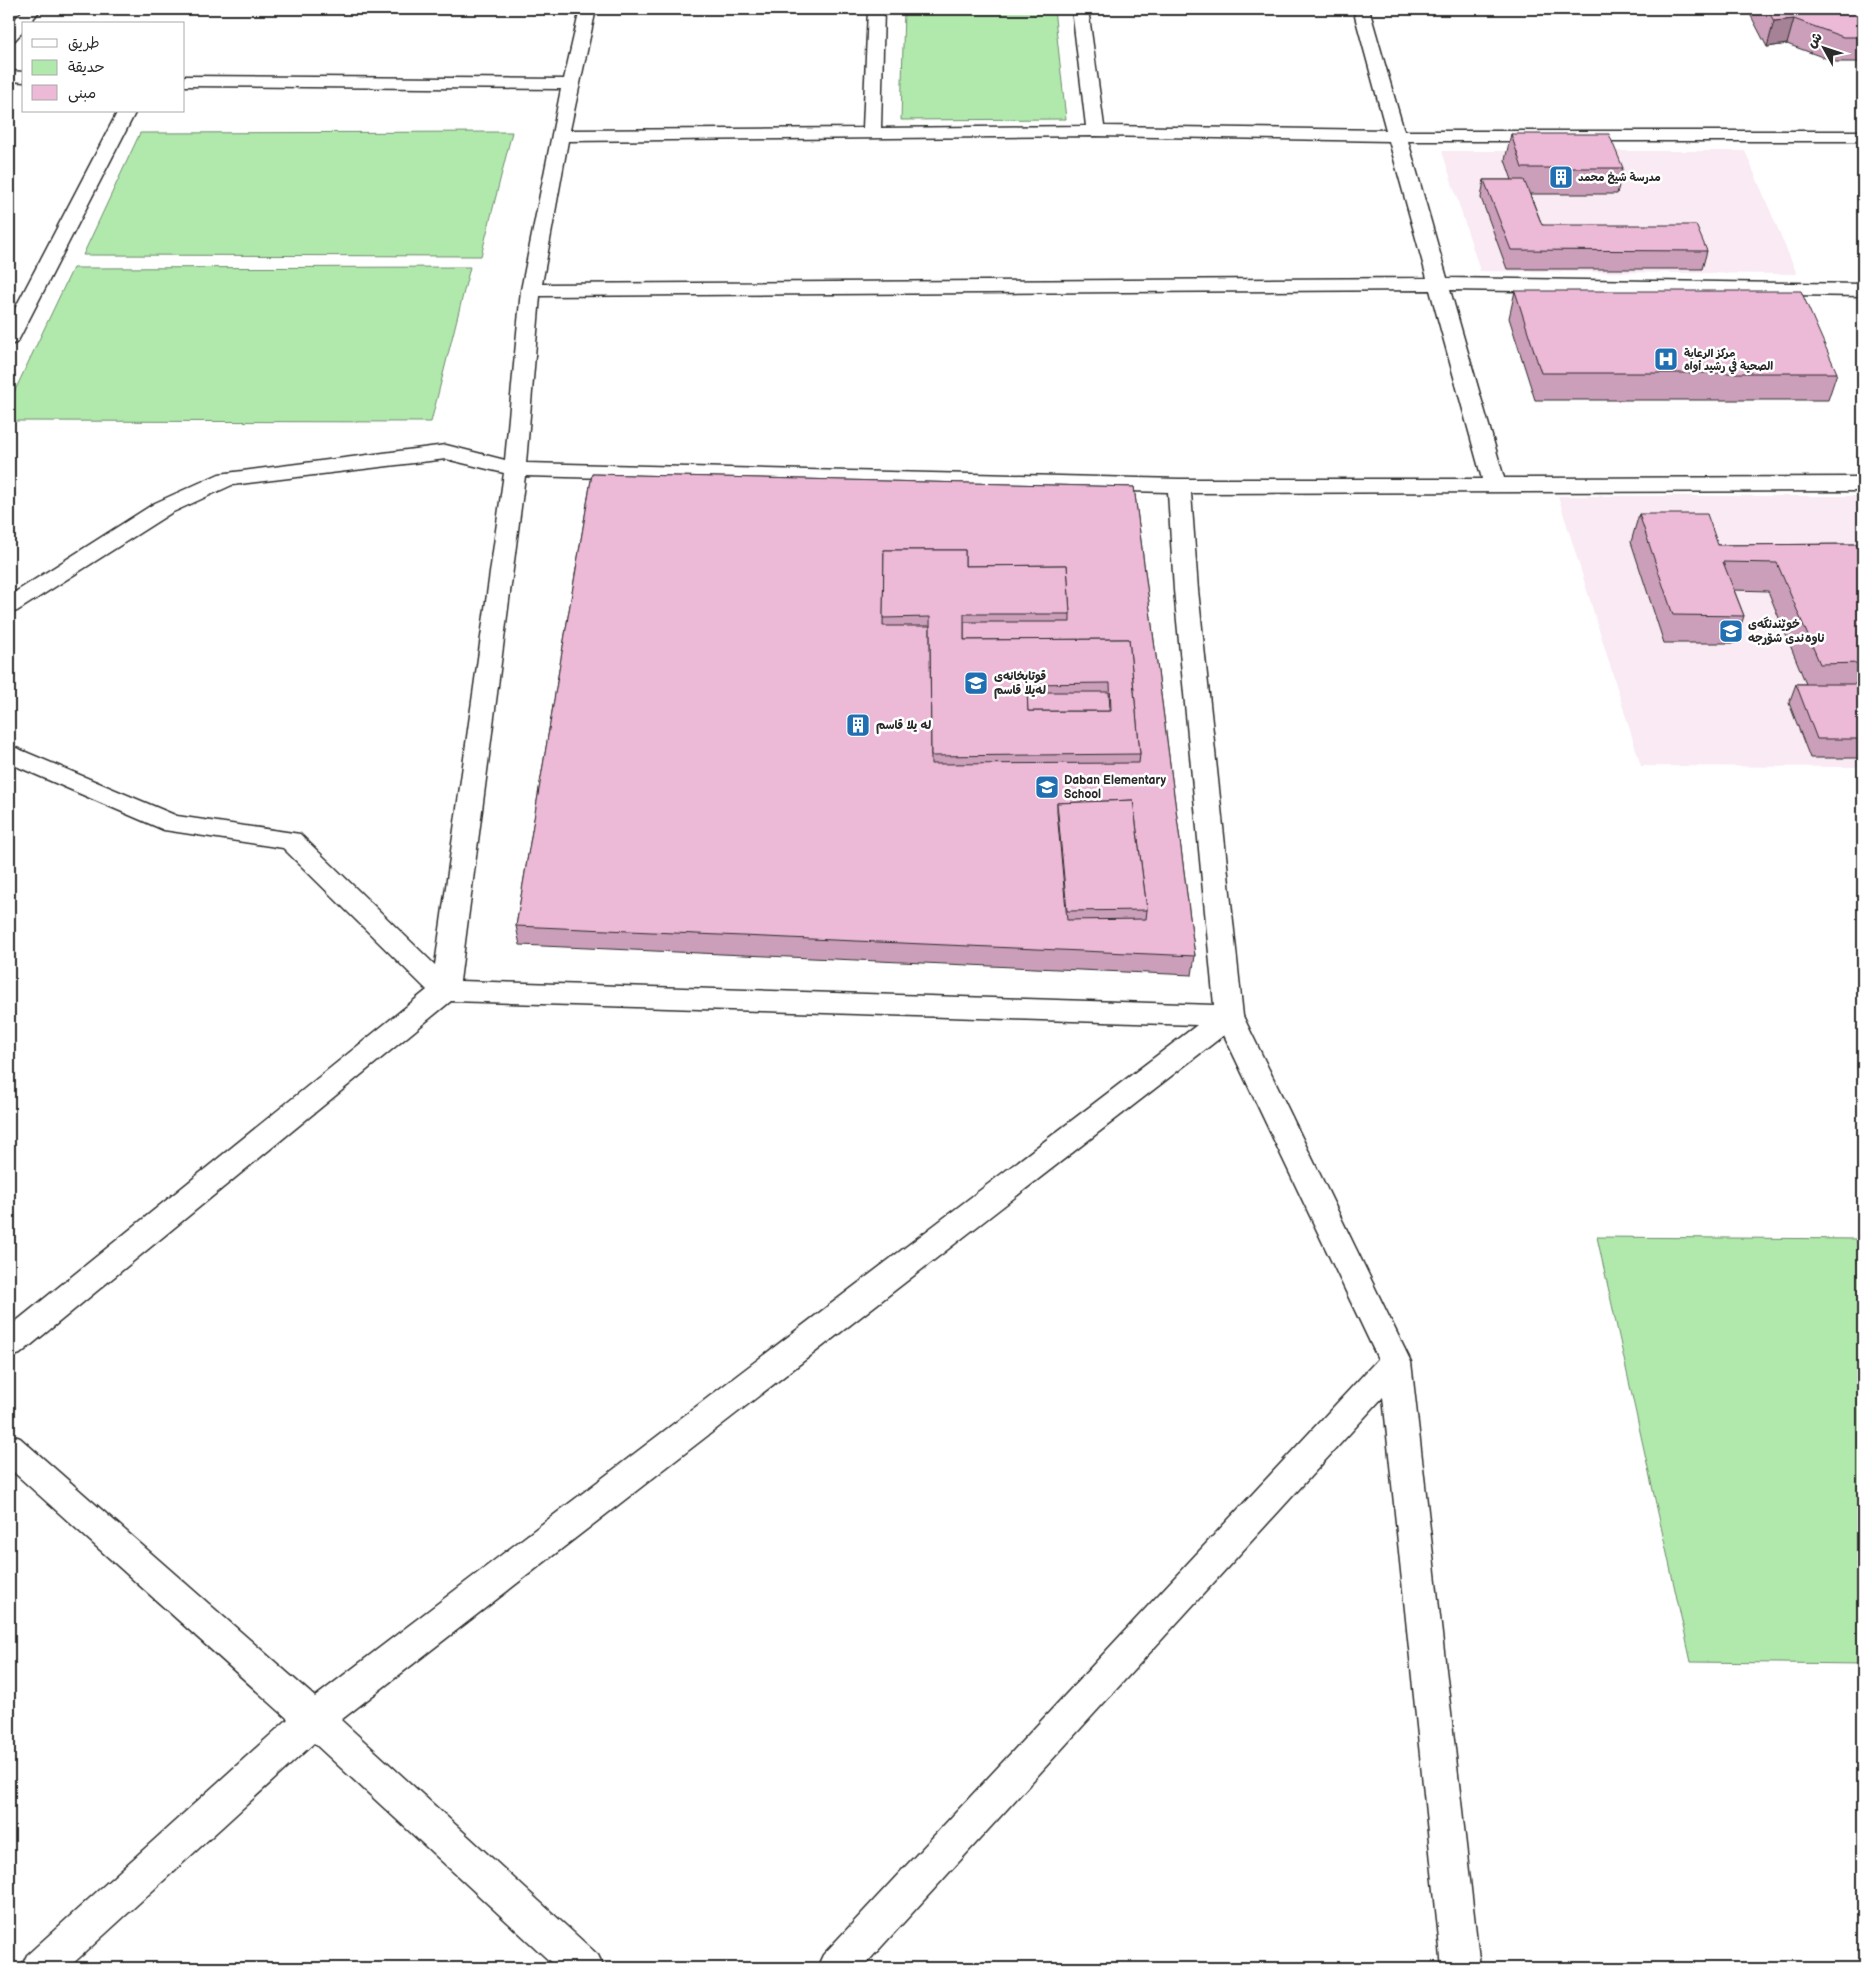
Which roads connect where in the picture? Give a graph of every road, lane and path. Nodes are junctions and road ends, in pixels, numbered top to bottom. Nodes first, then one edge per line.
1 (33, 9) edge
2 (588, 9) edge
3 (876, 9) edge
4 (1080, 9) edge
5 (1361, 9) edge
6 (9, 36) edge
7 (9, 76) edge
8 (22, 77) edge
9 (185, 81) edge
10 (571, 84) junction
11 (126, 112) edge
12 (1096, 131) junction
13 (872, 133) junction
14 (560, 136) junction
15 (1397, 136) junction
16 (1863, 136) edge
17 (1439, 284) junction
18 (531, 290) junction
19 (1863, 290) edge
20 (9, 339) edge
21 (515, 469) junction
22 (1495, 484) junction
23 (1863, 484) edge
24 (1179, 486) junction
25 (9, 606) edge
26 (9, 753) edge
27 (445, 991) junction
28 (1229, 1016) junction
29 (9, 1345) edge
30 (1395, 1362) junction
31 (9, 1448) edge
32 (314, 1719) junction
33 (40, 1968) edge
34 (585, 1968) edge
35 (836, 1968) edge
36 (1461, 1968) edge

1 - 6 street
2 - 10 street
3 - 13 street
4 - 12 street
5 - 15 street
7 - 8 street
9 - 10 street
10 - 14 street
11 - 20 street
12 - 13 street
12 - 15 street
13 - 14 street
14 - 18 street
15 - 16 street
15 - 17 street
17 - 18 street
17 - 19 street
17 - 22 street
18 - 21 street
21 - 24 street
21 - 25 street
21 - 27 street
22 - 23 street
22 - 24 street
24 - 28 street
26 - 27 street
27 - 28 street
27 - 29 street
28 - 30 street
28 - 32 street
30 - 35 street
30 - 36 street
31 - 32 street
32 - 33 street
32 - 34 street

